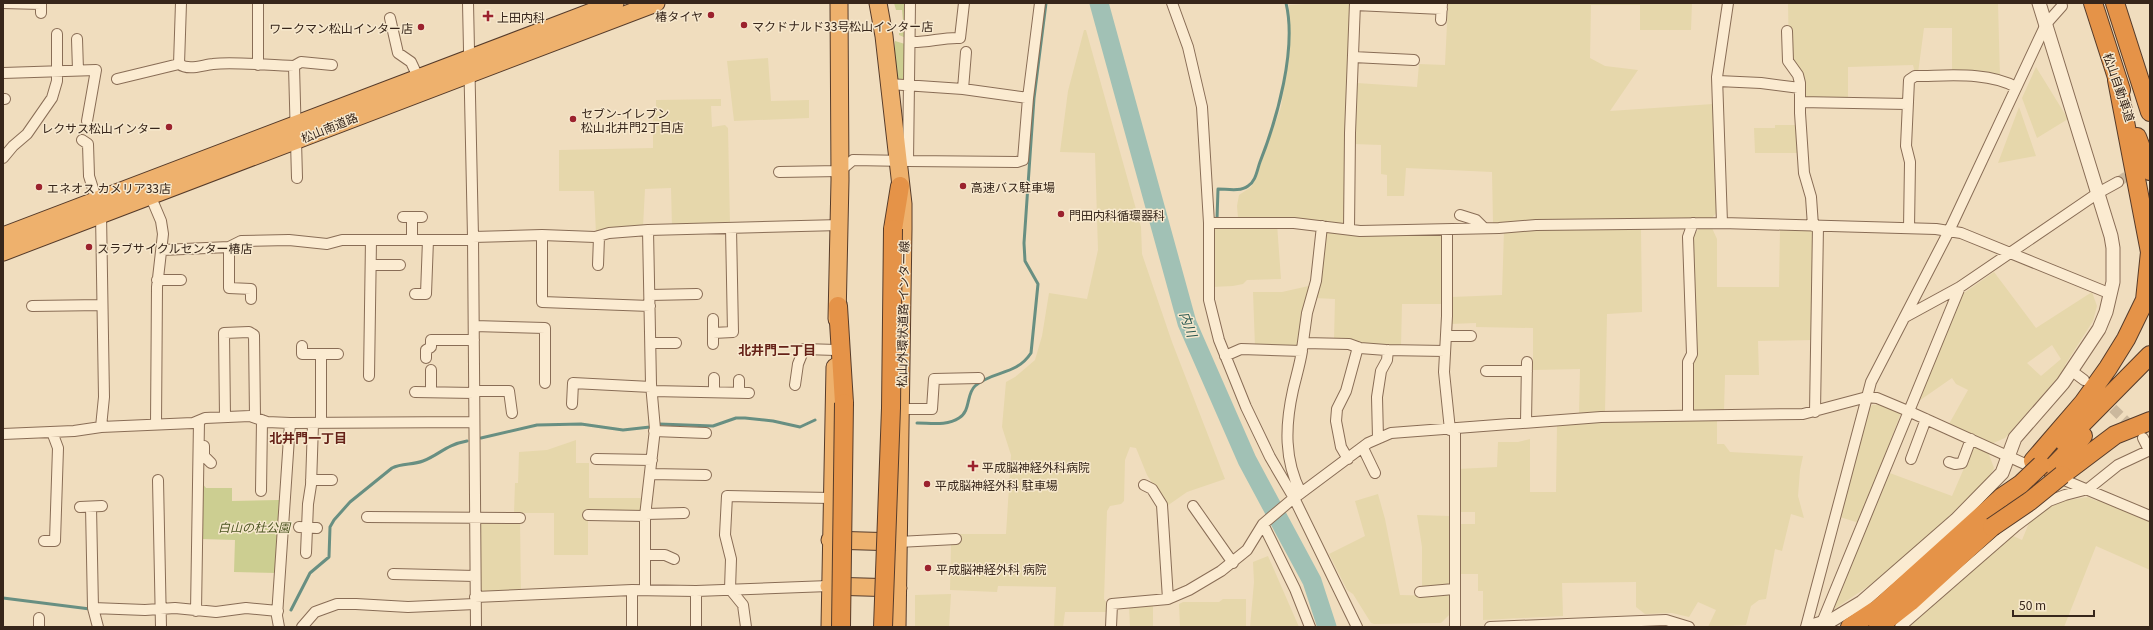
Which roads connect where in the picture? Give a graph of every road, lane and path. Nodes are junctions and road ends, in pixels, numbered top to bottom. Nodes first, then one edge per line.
1 (3, 3) edge
2 (181, 3) edge
3 (258, 3) edge
4 (468, 3) edge
5 (615, 3) edge
6 (839, 3) edge
7 (878, 3) edge
8 (910, 3) edge
9 (964, 3) edge
10 (1040, 3) edge
11 (1172, 3) edge
12 (1728, 3) edge
13 (2039, 3) edge
14 (2093, 3) edge
15 (2115, 3) edge
16 (649, 4) edge
17 (1355, 4) edge
18 (1442, 6) edge
19 (2062, 6) dead end
20 (41, 14) dead end
21 (390, 18) dead end
22 (1441, 20) dead end
23 (2046, 24) junction
24 (1787, 31) dead end
25 (57, 34) dead end
26 (77, 39) dead end
27 (910, 42) junction
28 (966, 52) dead end
29 (1354, 57) junction
30 (1414, 60) dead end
31 (179, 64) junction
32 (258, 65) junction
33 (332, 65) dead end
34 (471, 65) junction
35 (294, 66) junction
36 (78, 70) junction
37 (3, 73) edge
38 (57, 73) junction
39 (418, 77) junction
40 (117, 79) dead end
41 (2117, 80) junction
42 (1718, 82) junction
43 (889, 84) junction
44 (909, 85) junction
45 (2016, 87) junction
46 (1800, 88) junction
47 (963, 89) junction
48 (1028, 98) junction
49 (1800, 102) junction
50 (1907, 104) junction
51 (2150, 112) edge
52 (87, 121) dead end
53 (295, 124) junction
54 (82, 140) dead end
55 (296, 140) junction
56 (3, 158) edge
57 (903, 160) junction
58 (840, 171) junction
59 (2150, 171) edge
60 (779, 172) dead end
61 (297, 178) dead end
62 (2118, 182) tunnel mouth
63 (900, 186) junction
64 (2098, 193) junction
65 (150, 195) junction
66 (98, 208) junction
67 (1460, 215) dead end
68 (422, 217) dead end
69 (1209, 223) junction
70 (1693, 224) junction
71 (1722, 224) junction
72 (840, 225) junction
73 (1322, 226) junction
74 (1815, 226) junction
75 (731, 228) junction
76 (1484, 228) junction
77 (1909, 228) junction
78 (1349, 229) junction
79 (648, 230) junction
80 (1447, 230) junction
81 (1949, 230) junction
82 (542, 235) junction
83 (3, 236) edge
84 (599, 237) junction
85 (473, 239) junction
86 (371, 240) junction
87 (412, 240) junction
88 (428, 240) junction
89 (229, 247) junction
90 (162, 250) junction
91 (3, 252) edge
92 (2011, 252) junction
93 (371, 265) junction
94 (400, 265) dead end
95 (598, 265) dead end
96 (157, 280) junction
97 (181, 280) dead end
98 (1960, 287) junction
99 (416, 294) dead end
100 (697, 294) dead end
101 (2111, 294) junction
102 (650, 295) junction
103 (251, 298) dead end
104 (102, 304) junction
105 (32, 306) dead end
106 (650, 306) junction
107 (838, 306) junction
108 (1905, 317) junction
109 (713, 319) dead end
110 (474, 326) junction
111 (713, 333) junction
112 (1446, 336) junction
113 (1471, 336) dead end
114 (474, 340) junction
115 (651, 343) junction
116 (676, 343) dead end
117 (713, 344) dead end
118 (302, 346) dead end
119 (1303, 347) junction
120 (1358, 347) junction
121 (836, 350) junction
122 (1388, 350) junction
123 (1445, 351) junction
124 (321, 354) junction
125 (338, 354) dead end
126 (2150, 355) edge
127 (1225, 356) junction
128 (426, 358) dead end
129 (2150, 369) edge
130 (431, 370) dead end
131 (1486, 371) dead end
132 (2072, 371) junction
133 (369, 376) dead end
134 (714, 378) dead end
135 (980, 378) dead end
136 (739, 380) dead end
137 (2084, 380) dead end
138 (545, 383) dead end
139 (795, 385) dead end
140 (651, 389) junction
141 (415, 392) dead end
142 (431, 392) junction
143 (474, 392) junction
144 (714, 392) junction
145 (1867, 396) junction
146 (572, 404) dead end
147 (901, 409) junction
148 (1908, 411) junction
149 (1815, 412) junction
150 (512, 413) dead end
151 (1688, 415) junction
152 (224, 417) junction
153 (258, 418) junction
154 (1926, 419) junction
155 (202, 420) junction
156 (2150, 421) edge
157 (474, 422) junction
158 (1526, 422) junction
159 (290, 423) junction
160 (317, 423) junction
161 (156, 424) junction
162 (101, 427) junction
163 (1453, 430) junction
164 (654, 431) junction
165 (52, 432) junction
166 (706, 433) dead end
167 (3, 434) edge
168 (1378, 438) junction
169 (2144, 438) tunnel mouth
170 (1970, 439) junction
171 (1363, 448) junction
172 (2150, 450) edge
173 (2008, 458) junction
174 (596, 459) dead end
175 (1348, 459) junction
176 (1911, 459) dead end
177 (652, 460) junction
178 (1949, 462) dead end
179 (211, 463) dead end
180 (2047, 467) junction
181 (1375, 473) dead end
182 (650, 474) junction
183 (706, 475) dead end
184 (158, 480) dead end
185 (311, 480) junction
186 (332, 480) dead end
187 (1144, 485) dead end
188 (2088, 490) junction
189 (261, 491) dead end
190 (831, 498) junction
191 (1294, 498) junction
192 (102, 506) dead end
193 (1193, 506) dead end
194 (684, 513) dead end
195 (588, 515) dead end
196 (646, 515) junction
197 (2150, 516) edge
198 (368, 517) dead end
199 (474, 518) junction
200 (520, 518) dead end
201 (1265, 522) junction
202 (956, 539) dead end
203 (830, 540) junction
204 (44, 541) dead end
205 (898, 542) junction
206 (306, 553) dead end
207 (645, 555) junction
208 (674, 559) dead end
209 (1233, 564) junction
210 (393, 574) dead end
211 (475, 576) junction
212 (829, 586) junction
213 (899, 588) junction
214 (730, 589) junction
215 (1454, 589) junction
216 (632, 590) junction
217 (645, 590) junction
218 (696, 591) junction
219 (1420, 592) dead end
220 (1168, 599) junction
221 (475, 601) junction
222 (93, 608) junction
223 (160, 609) junction
224 (196, 611) junction
225 (278, 611) junction
226 (1822, 625) junction
227 (98, 627) edge
228 (161, 627) edge
229 (279, 627) edge
230 (302, 627) edge
231 (476, 627) edge
232 (632, 627) edge
233 (696, 627) edge
234 (746, 627) edge
235 (830, 627) edge
236 (842, 627) edge
237 (883, 627) edge
238 (897, 627) edge
239 (1111, 627) edge
240 (1310, 627) edge
241 (1357, 627) edge
242 (1455, 627) edge
243 (1490, 627) edge
244 (1689, 627) edge
245 (1807, 627) edge
246 (1850, 627) edge
247 (1878, 627) edge
248 (1900, 627) edge

1 - 20 street
2 - 31 street
3 - 32 street
4 - 34 street
5 - 34 highway, 松山南道路
6 - 58 highway
7 - 43 highway, 松山外環状道路 インター線
8 - 27 street
9 - 27 street
10 - 48 street
11 - 69 street
12 - 42 street
13 - 23 street
14 - 41 highway, 松山自動車道
15 - 51 highway, 松山自動車道
16 - 34 highway, 松山南道路
17 - 18 street
17 - 29 street
18 - 22 street
19 - 23 street
21 - 39 street
23 - 45 street
23 - 64 street
24 - 46 street
25 - 38 street
26 - 36 street
27 - 44 street
28 - 47 street
29 - 30 street
29 - 78 street
31 - 32 street
31 - 40 street
32 - 35 street
33 - 35 street
34 - 39 highway, 松山南道路
34 - 55 highway, 松山南道路
34 - 85 street
35 - 53 street
36 - 38 street
36 - 52 street
37 - 38 street
38 - 56 street
39 - 53 highway, 松山南道路
41 - 59 highway, 松山自動車道
41 - 180 highway
42 - 46 street
42 - 71 street
43 - 44 street
43 - 57 highway, 松山外環状道路 インター線
44 - 47 street
44 - 57 street
45 - 50 street
45 - 81 street
46 - 49 street
47 - 48 street
48 - 57 street
49 - 50 street
49 - 74 street
50 - 77 street
53 - 55 street
53 - 66 highway, 松山南道路
54 - 66 street
55 - 61 street
55 - 65 highway, 松山南道路
57 - 58 street
57 - 63 highway, 松山外環状道路 インター線
58 - 60 street
58 - 72 highway
62 - 64 street
63 - 147 highway, 松山外環状道路 インター線
63 - 237 highway, bridge
64 - 92 street
64 - 101 street
65 - 66 highway, 松山南道路
65 - 90 street
66 - 83 highway, 松山南道路
66 - 91 highway, 松山南道路
66 - 104 street
67 - 76 street
68 - 87 street
69 - 73 street
69 - 127 street
70 - 71 street
70 - 76 street
70 - 151 street
71 - 74 street
72 - 75 street
72 - 107 highway
73 - 78 street
73 - 119 street
74 - 77 street
74 - 149 street
75 - 79 street
75 - 111 street
76 - 80 street
77 - 81 street
78 - 80 street
79 - 84 street
79 - 102 street
80 - 112 street
81 - 92 street
81 - 108 street
82 - 84 street
82 - 85 street
82 - 106 street
84 - 95 street
85 - 88 street
85 - 110 street
86 - 87 street
86 - 89 street
86 - 93 street
87 - 88 street
88 - 99 street
89 - 90 street
89 - 103 street
90 - 96 street
92 - 98 street
92 - 101 street
93 - 94 street
93 - 133 street
96 - 97 street
96 - 161 street
98 - 108 street
98 - 148 street
100 - 102 street
101 - 132 street
102 - 106 street
104 - 105 street
104 - 162 street
106 - 115 street
107 - 121 highway
107 - 236 highway, bridge
108 - 145 street
109 - 111 street
110 - 114 street
110 - 138 street
111 - 117 street
112 - 113 street
112 - 123 street
114 - 128 street
114 - 143 street
115 - 116 street
115 - 140 street
118 - 124 street
119 - 120 street
119 - 127 street
119 - 191 street
120 - 122 street
120 - 175 street
121 - 139 street
121 - 190 highway
122 - 123 street
122 - 168 street
123 - 163 street
124 - 125 street
124 - 160 street
126 - 180 highway
127 - 191 street
129 - 180 highway
130 - 142 street
131 - 158 street
132 - 137 street
132 - 173 street
134 - 144 street
135 - 147 street
136 - 144 street
140 - 144 street
140 - 146 street
140 - 164 street
141 - 142 street
142 - 143 street
143 - 150 street
143 - 157 street
145 - 148 street
145 - 149 street
145 - 245 street
147 - 205 highway, 松山外環状道路 インター線
148 - 154 street
148 - 226 street
149 - 151 street
151 - 158 street
152 - 153 street
152 - 153 street
152 - 155 street
153 - 159 street
153 - 189 street
154 - 170 street
154 - 176 street
155 - 161 street
155 - 179 street
155 - 224 street
156 - 180 highway
157 - 160 street
157 - 199 street
158 - 163 street
159 - 160 street
159 - 225 street
160 - 185 street
161 - 162 street
162 - 165 street
163 - 168 street
163 - 215 street
164 - 166 street
164 - 177 street
165 - 167 street
165 - 204 street
168 - 171 street
169 - 172 street
170 - 173 street
170 - 178 street
171 - 175 street
171 - 181 street
172 - 188 street
173 - 188 street
173 - 226 street
174 - 177 street
175 - 191 street
177 - 182 street
180 - 246 highway, bridge
180 - 247 highway, bridge
182 - 183 street
182 - 196 street
184 - 223 street
185 - 186 street
185 - 206 street
187 - 220 street
188 - 197 street
188 - 248 street
190 - 203 highway
190 - 214 street
191 - 201 street
191 - 241 street
192 - 222 street
193 - 209 street
194 - 196 street
195 - 196 street
196 - 207 street
198 - 199 street
199 - 200 street
199 - 211 street
201 - 209 street
201 - 240 street
202 - 205 street
203 - 205 highway
203 - 212 highway
205 - 213 highway, 松山外環状道路 インター線
207 - 208 street
207 - 217 street
209 - 220 street
210 - 211 street
211 - 221 street
212 - 213 highway
212 - 214 street
212 - 235 highway
213 - 238 highway, 松山外環状道路 インター線
214 - 218 street
214 - 234 street
215 - 219 street
215 - 242 street
216 - 217 street
216 - 221 street
216 - 232 street
217 - 218 street
218 - 233 street
220 - 239 street
221 - 230 street
221 - 231 street
222 - 223 street
222 - 227 street
223 - 224 street
223 - 228 street
224 - 225 street
225 - 229 street
226 - 245 street
243 - 244 street

